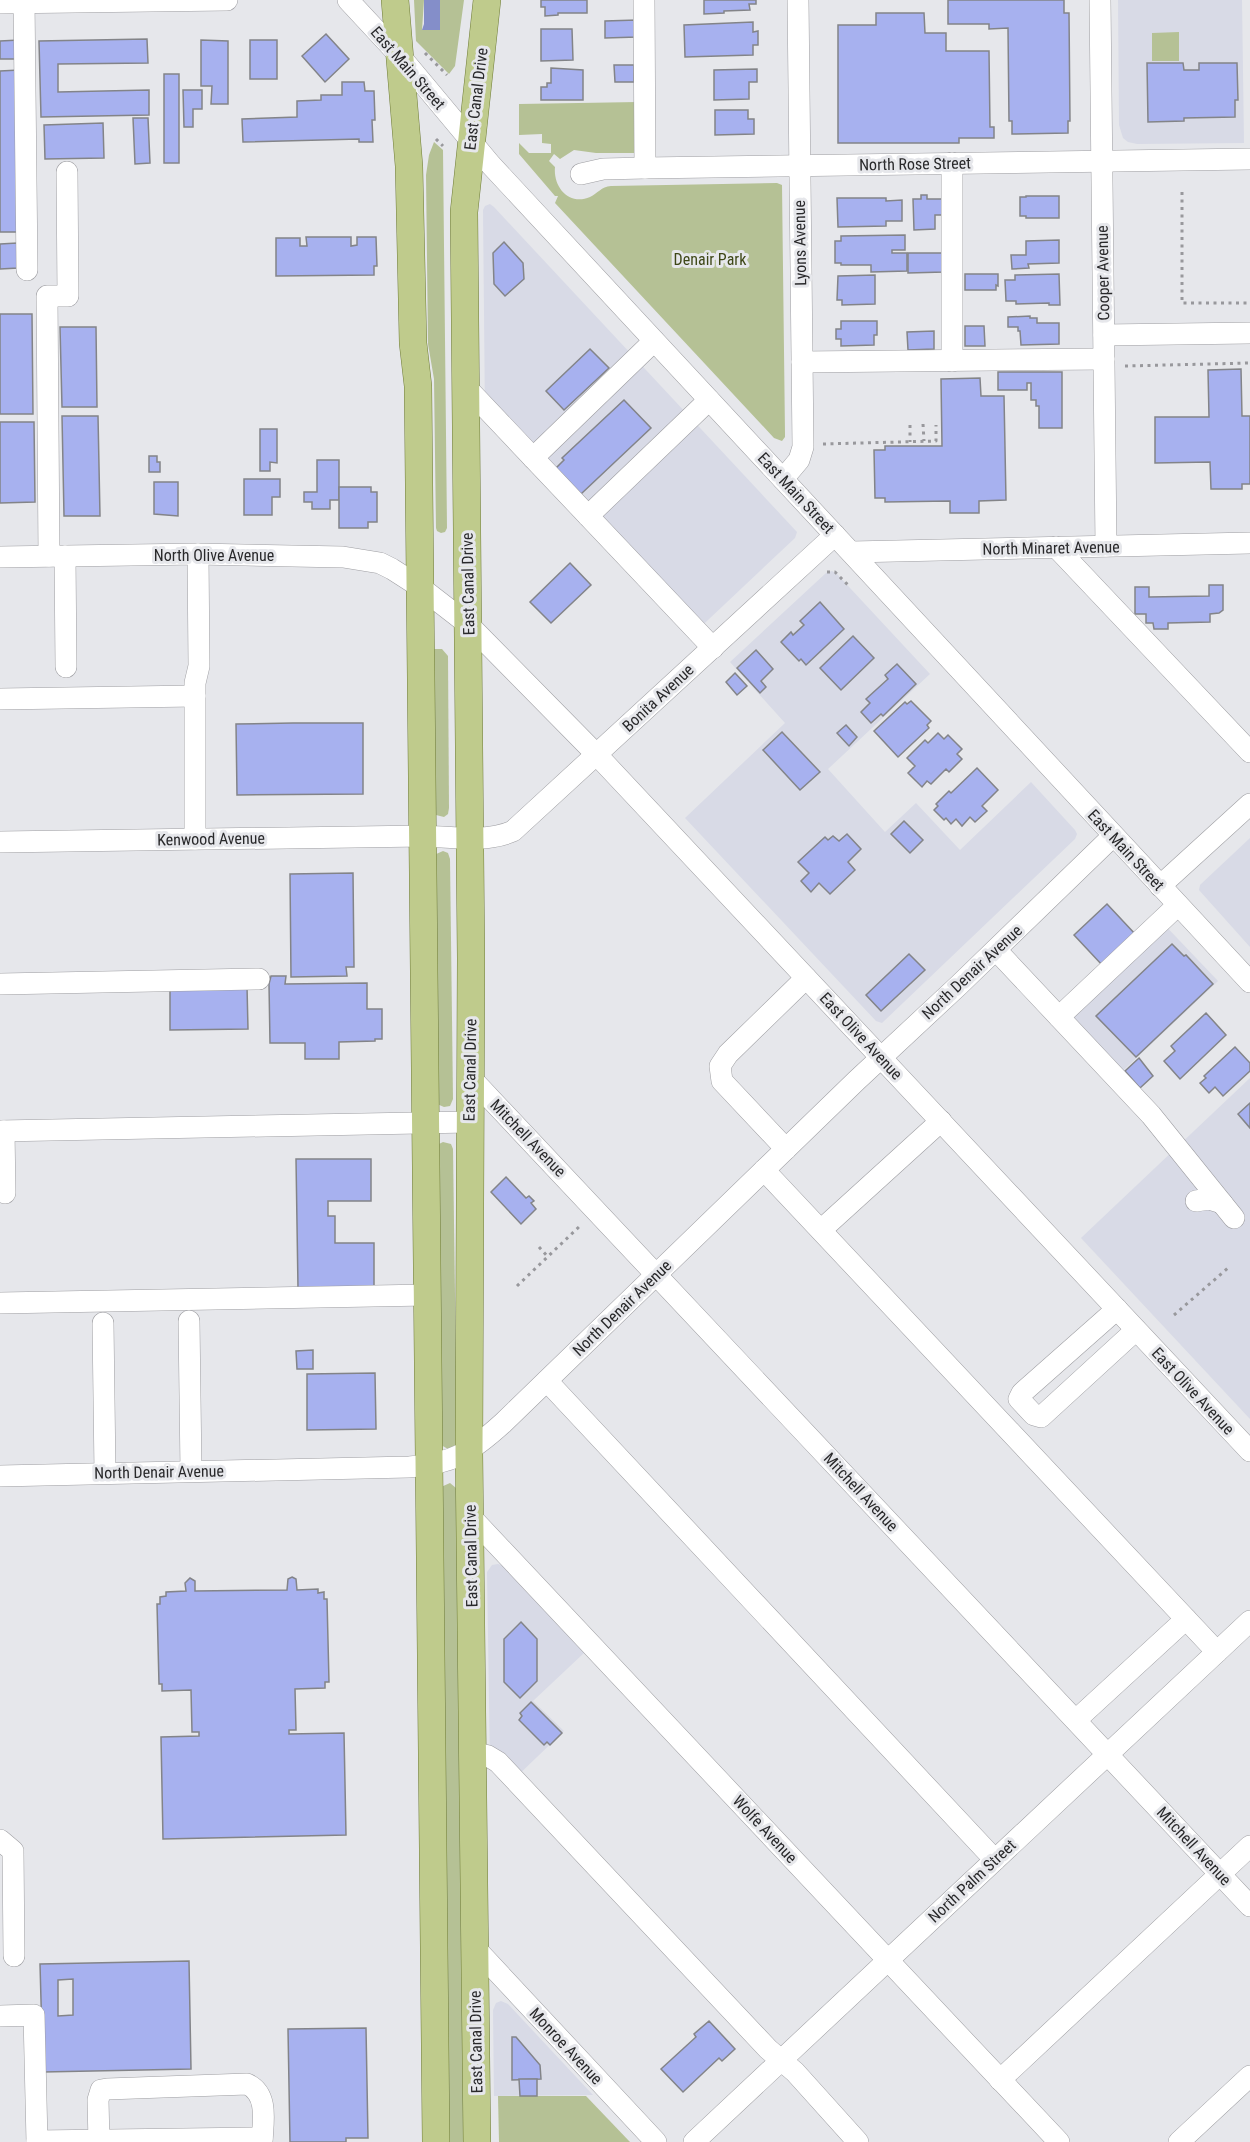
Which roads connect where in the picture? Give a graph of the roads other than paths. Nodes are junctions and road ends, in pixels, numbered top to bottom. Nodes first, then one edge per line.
1 (227, 0) edge
2 (348, 0) edge
3 (395, 0) edge
4 (487, 0) edge
5 (644, 0) edge
6 (798, 0) edge
7 (1100, 0) edge
8 (24, 1) edge
9 (0, 3) edge
10 (410, 52) junction
11 (471, 142) junction
12 (1250, 159) edge
13 (1101, 161) junction
14 (952, 164) junction
15 (800, 166) junction
16 (645, 168) junction
17 (67, 172) dead end
18 (581, 174) dead end
19 (27, 270) dead end
20 (1250, 333) edge
21 (1104, 335) junction
22 (654, 341) junction
23 (1104, 359) junction
24 (952, 361) junction
25 (802, 362) junction
26 (466, 387) junction
27 (709, 400) junction
28 (533, 458) junction
29 (783, 479) junction
30 (588, 516) junction
31 (835, 535) junction
32 (1250, 543) edge
33 (1106, 546) junction
34 (1056, 547) junction
35 (852, 552) junction
36 (198, 554) junction
37 (57, 556) junction
38 (0, 557) edge
39 (420, 587) junction
40 (469, 625) junction
41 (712, 648) junction
42 (66, 667) dead end
43 (195, 696) junction
44 (0, 699) edge
45 (1250, 752) edge
46 (597, 754) junction
47 (1250, 804) edge
48 (423, 836) junction
49 (1113, 836) junction
50 (471, 837) junction
51 (195, 839) junction
52 (0, 842) edge
53 (1160, 886) junction
54 (1178, 905) junction
55 (996, 950) junction
56 (806, 978) junction
57 (259, 979) dead end
58 (1250, 982) edge
59 (0, 984) edge
60 (1059, 1017) junction
61 (881, 1058) junction
62 (471, 1078) junction
63 (941, 1121) junction
64 (469, 1122) junction
65 (426, 1123) junction
66 (2, 1131) edge
67 (786, 1149) junction
68 (764, 1170) junction
69 (5, 1193) dead end
70 (1196, 1201) dead end
71 (821, 1230) junction
72 (657, 1274) junction
73 (427, 1295) junction
74 (0, 1302) edge
75 (1117, 1309) junction
76 (189, 1322) dead end
77 (103, 1323) dead end
78 (1136, 1330) junction
79 (547, 1381) junction
80 (469, 1451) junction
81 (1250, 1451) edge
82 (429, 1466) junction
83 (190, 1471) junction
84 (105, 1473) junction
85 (0, 1476) edge
86 (470, 1516) junction
87 (1186, 1619) junction
88 (1250, 1621) edge
89 (1217, 1652) junction
90 (1076, 1720) junction
91 (473, 1752) junction
92 (1108, 1754) junction
93 (0, 1840) edge
94 (1250, 1846) edge
95 (995, 1860) junction
96 (1221, 1874) junction
97 (1250, 1906) edge
98 (476, 1949) junction
99 (14, 1956) dead end
100 (888, 1960) junction
101 (0, 2016) edge
102 (781, 2061) junction
103 (1250, 2076) edge
104 (1000, 2080) junction
105 (262, 2140) edge
106 (99, 2141) edge
107 (37, 2142) edge
108 (436, 2142) edge
109 (477, 2142) edge
110 (656, 2142) edge
111 (694, 2142) edge
112 (858, 2142) edge
113 (1059, 2142) edge
114 (1179, 2142) edge

1 - 8 street
2 - 10 street, East Main Street
3 - 10 main road
4 - 11 main road, East Canal Drive
5 - 16 street
6 - 15 street, Lyons Avenue
7 - 13 street, Cooper Avenue
8 - 9 street
8 - 19 street
10 - 11 street, East Main Street
10 - 39 main road
11 - 22 street, East Main Street
11 - 26 main road, East Canal Drive
12 - 13 street, North Rose Street
13 - 14 street, North Rose Street
13 - 21 street, Cooper Avenue
14 - 15 street, North Rose Street
14 - 24 street
15 - 16 street, North Rose Street
15 - 25 street, Lyons Avenue
16 - 18 street, North Rose Street
17 - 37 street
20 - 21 street
21 - 23 street, Cooper Avenue
22 - 27 street, East Main Street
22 - 28 street
23 - 24 street
23 - 33 street, Cooper Avenue
24 - 25 street
25 - 29 street, Lyons Avenue
26 - 28 street
26 - 40 main road, East Canal Drive
27 - 29 street, East Main Street
27 - 30 street
28 - 30 street
29 - 31 street, East Main Street
30 - 41 street
31 - 35 street, East Main Street
31 - 41 street, Bonita Avenue
32 - 33 street, North Minaret Avenue
33 - 34 street, North Minaret Avenue
34 - 35 street, North Minaret Avenue
34 - 45 street
35 - 49 street, East Main Street
36 - 37 street, North Olive Avenue
36 - 39 street, North Olive Avenue
36 - 43 street
37 - 38 street, North Olive Avenue
37 - 42 street
39 - 40 street, North Olive Avenue
39 - 48 main road
40 - 46 street, East Olive Avenue
40 - 50 main road, East Canal Drive
41 - 46 street, Bonita Avenue
43 - 44 street
43 - 51 street
46 - 50 street, Bonita Avenue
46 - 56 street, East Olive Avenue
47 - 53 street
48 - 50 street, Kenwood Avenue
48 - 51 street, Kenwood Avenue
48 - 65 main road
49 - 53 street, East Main Street
49 - 55 street, North Denair Avenue
50 - 62 main road, East Canal Drive
51 - 52 street, Kenwood Avenue
53 - 54 street, East Main Street
54 - 58 street, East Main Street
54 - 60 street
55 - 60 street
55 - 61 street, North Denair Avenue
56 - 61 street, East Olive Avenue
56 - 67 street
57 - 59 street
60 - 70 street
61 - 63 street, East Olive Avenue
61 - 67 street, North Denair Avenue
62 - 64 main road, East Canal Drive
62 - 72 street, Mitchell Avenue
63 - 71 street
63 - 75 street, East Olive Avenue
64 - 65 street, Mitchell Avenue
64 - 80 main road, East Canal Drive
65 - 66 street, Mitchell Avenue
65 - 73 main road
66 - 69 street
67 - 68 street, North Denair Avenue
68 - 71 street
68 - 72 street, North Denair Avenue
71 - 87 street
72 - 79 street, North Denair Avenue
72 - 90 street, Mitchell Avenue
73 - 74 street
73 - 82 main road
75 - 78 street, East Olive Avenue
75 - 78 street
76 - 83 street
77 - 84 street
78 - 81 street, East Olive Avenue
79 - 80 street, North Denair Avenue
79 - 95 street
80 - 82 street, North Denair Avenue
80 - 86 main road, East Canal Drive
82 - 83 street, North Denair Avenue
82 - 108 main road
83 - 84 street, North Denair Avenue
84 - 85 street, North Denair Avenue
86 - 91 main road, East Canal Drive
86 - 100 street, Wolfe Avenue
87 - 89 street
87 - 90 street
88 - 89 street, North Palm Street
89 - 92 street, North Palm Street
90 - 92 street, Mitchell Avenue
91 - 98 main road, East Canal Drive
91 - 102 street
92 - 95 street, North Palm Street
92 - 96 street, Mitchell Avenue
93 - 99 street
94 - 96 street
95 - 100 street, North Palm Street
96 - 97 street, Mitchell Avenue
96 - 104 street
98 - 109 main road, East Canal Drive
98 - 110 street, Monroe Avenue
100 - 102 street, North Palm Street
100 - 104 street, Wolfe Avenue
101 - 107 street
102 - 111 street, North Palm Street
102 - 112 street
103 - 114 street
104 - 113 street, Wolfe Avenue
105 - 106 street
105 - 106 street
106 - 107 street

